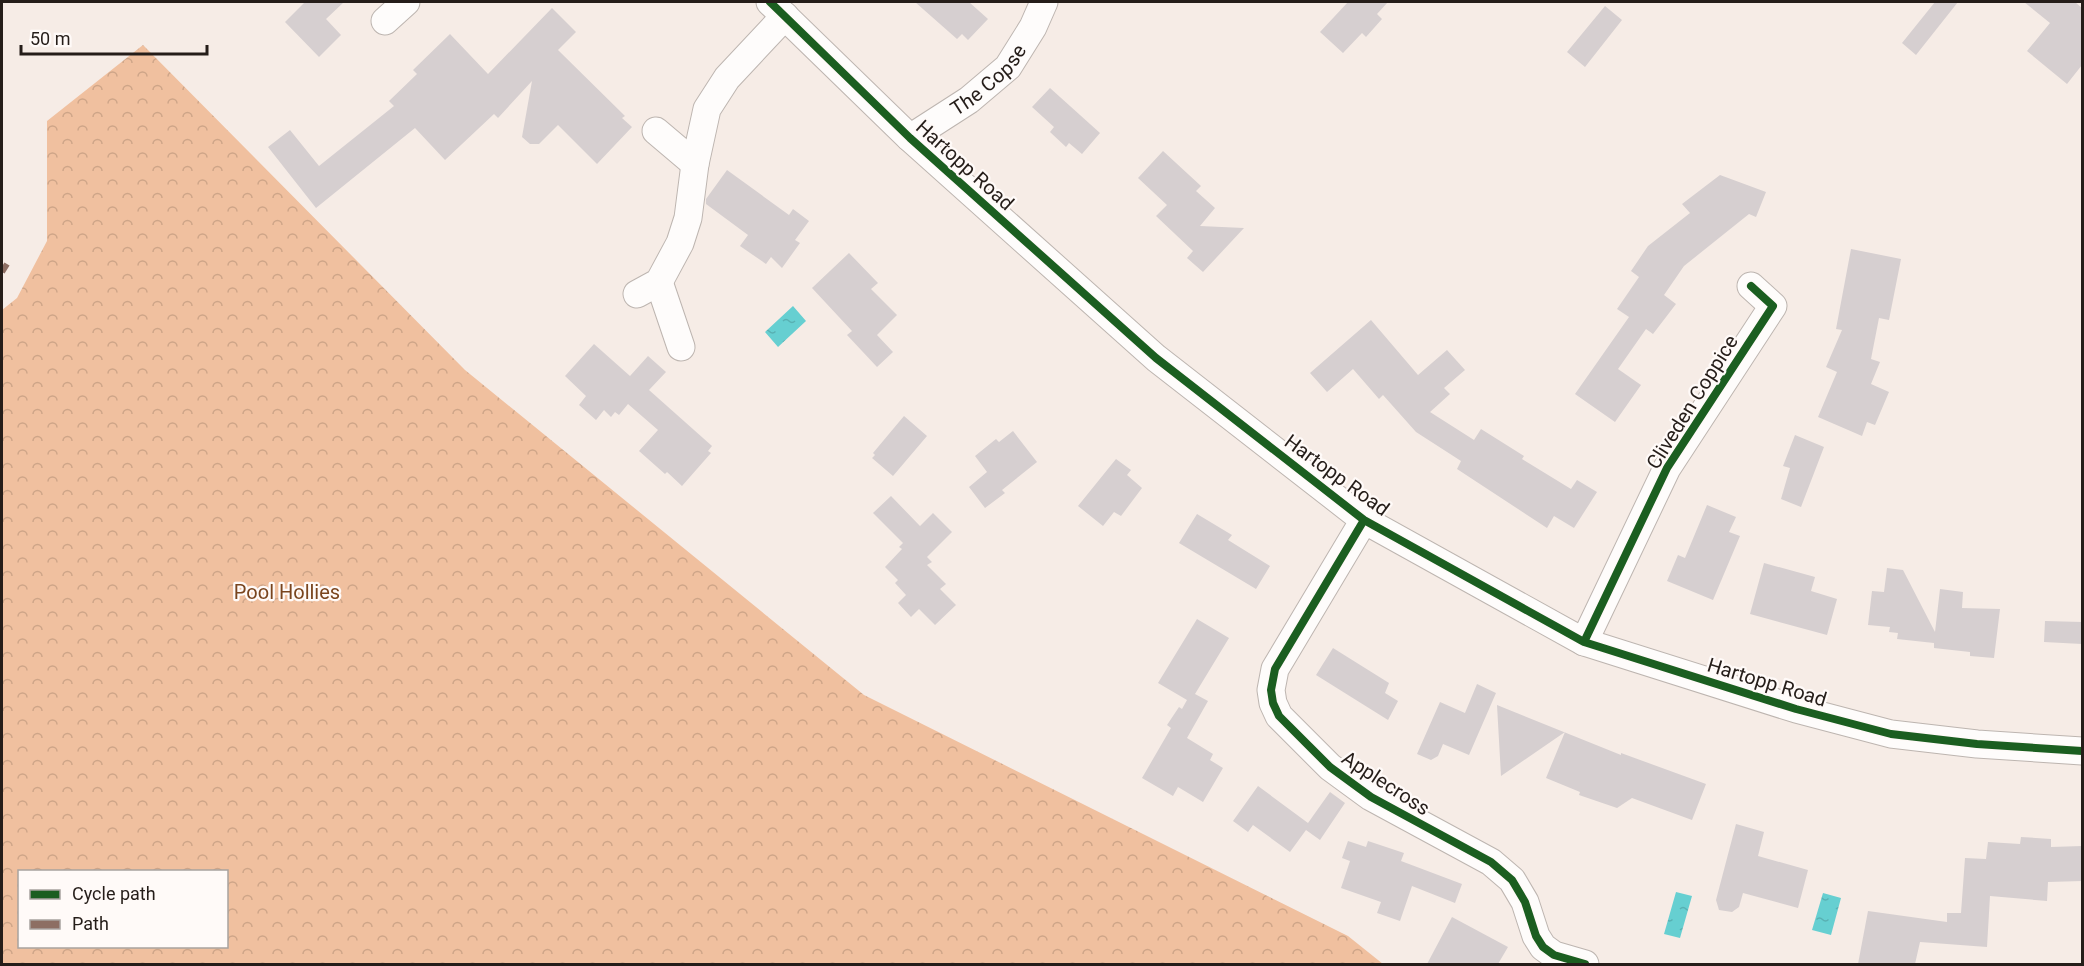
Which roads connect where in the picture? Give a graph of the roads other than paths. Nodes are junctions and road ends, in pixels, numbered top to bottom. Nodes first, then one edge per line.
1 (406, 2) edge
2 (1044, 2) edge
3 (778, 9) edge
4 (385, 21) dead end
5 (656, 131) dead end
6 (910, 138) junction
7 (695, 164) junction
8 (1751, 286) dead end
9 (681, 347) dead end
10 (1364, 520) junction
11 (1584, 642) junction
12 (2082, 752) edge
13 (1585, 964) edge

1 - 4 street
2 - 6 street, The Copse
3 - 6 street, Hartopp Road
3 - 7 street
5 - 7 street
6 - 10 street, Hartopp Road
7 - 9 street
8 - 11 street, Cliveden Coppice
10 - 11 street, Hartopp Road
10 - 13 street, Applecross
11 - 12 street, Hartopp Road

